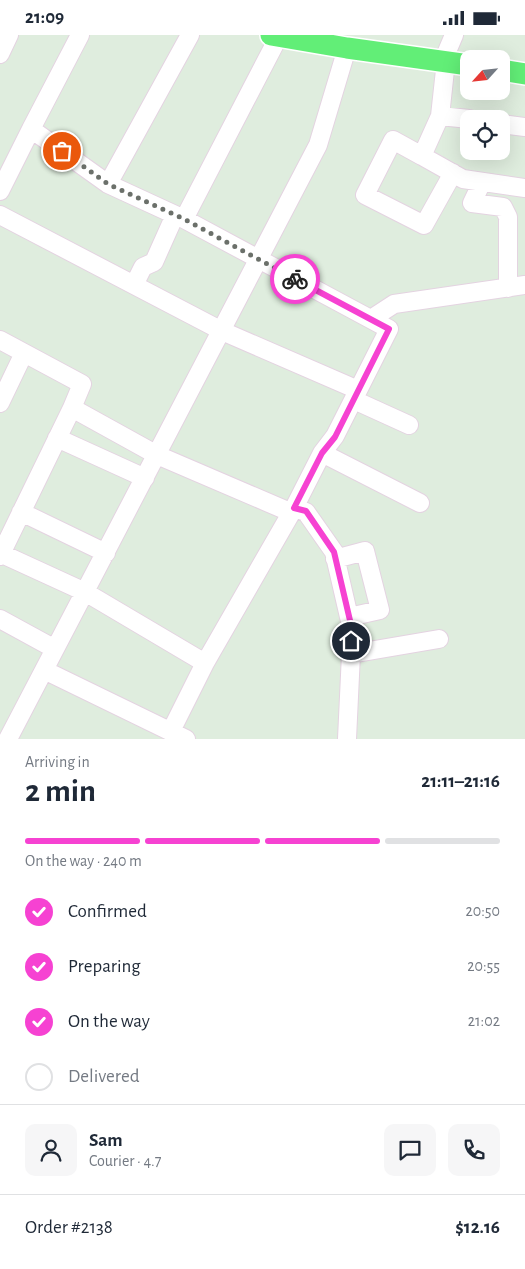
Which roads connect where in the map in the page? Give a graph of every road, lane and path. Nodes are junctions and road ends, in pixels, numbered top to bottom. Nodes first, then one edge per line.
1 (9, 35) edge
2 (80, 35) edge
3 (190, 35) edge
4 (454, 35) edge
5 (275, 36) edge
6 (338, 43) edge
7 (0, 54) edge
8 (445, 61) junction
9 (460, 64) edge
10 (510, 72) edge
11 (525, 74) edge
12 (440, 116) junction
13 (460, 118) edge
14 (510, 125) edge
15 (525, 127) edge
16 (31, 129) junction
17 (422, 156) junction
18 (453, 173) junction
19 (482, 182) junction
20 (108, 184) junction
21 (525, 188) edge
22 (0, 191) edge
23 (0, 215) edge
24 (179, 217) junction
25 (260, 260) junction
26 (134, 285) junction
27 (516, 287) edge
28 (372, 319) junction
29 (222, 331) junction
30 (0, 340) edge
31 (24, 353) junction
32 (356, 395) junction
33 (0, 403) edge
34 (72, 408) junction
35 (409, 425) dead end
36 (57, 438) junction
37 (322, 453) junction
38 (157, 455) junction
39 (145, 478) junction
40 (420, 503) dead end
41 (294, 508) junction
42 (21, 512) junction
43 (106, 553) junction
44 (0, 554) edge
45 (335, 559) junction
46 (85, 593) junction
47 (349, 617) junction
48 (0, 619) edge
49 (439, 639) dead end
50 (56, 649) junction
51 (351, 654) junction
52 (205, 663) junction
53 (44, 670) junction
54 (178, 735) edge
55 (8, 739) edge
56 (347, 739) edge

1 - 7 street
2 - 16 street
3 - 20 street
4 - 8 street
5 - 6 main road
5 - 24 street
6 - 8 main road
6 - 25 street
8 - 9 main road
8 - 12 street
10 - 11 main road
12 - 13 street
12 - 17 street
14 - 15 street
16 - 20 street
16 - 22 street
17 - 18 street
17 - 18 street
18 - 19 street
19 - 21 street
19 - 27 street
20 - 24 street
23 - 26 street
24 - 25 street
24 - 26 street
25 - 28 street
25 - 29 street
26 - 29 street
27 - 28 street
28 - 32 street
29 - 32 street
29 - 38 street
30 - 31 street
31 - 33 street
31 - 34 street
32 - 35 street
32 - 37 street
34 - 36 street
34 - 38 street
36 - 39 street
36 - 42 street
37 - 40 street
37 - 41 street
38 - 39 street
38 - 41 street
39 - 43 street
41 - 45 street
41 - 52 street
42 - 43 street
42 - 44 street
43 - 46 street
44 - 46 street
45 - 47 street
45 - 47 street
46 - 50 street
46 - 52 street
47 - 51 street
48 - 50 street
49 - 51 street
50 - 53 street
51 - 56 street
52 - 54 street
53 - 54 street
53 - 55 street

